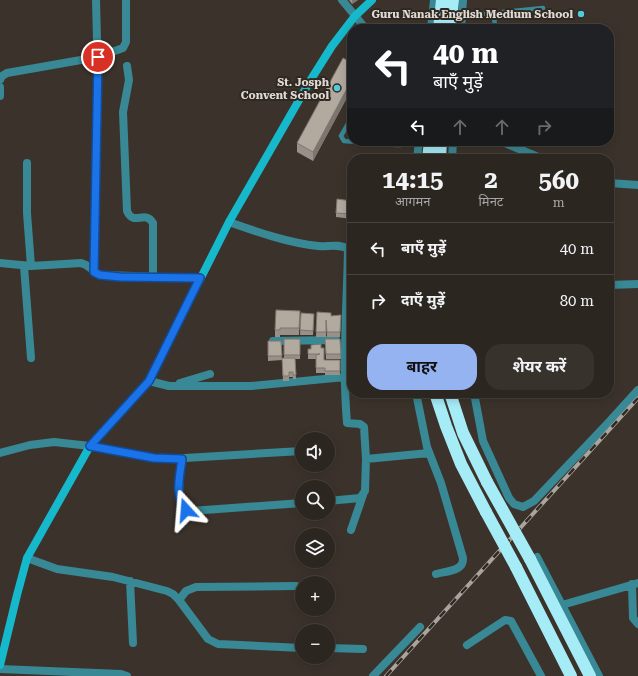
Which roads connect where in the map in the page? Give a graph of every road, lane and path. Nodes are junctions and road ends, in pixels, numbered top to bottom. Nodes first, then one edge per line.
1 (96, 0) edge
2 (126, 0) edge
3 (342, 0) edge
4 (372, 0) edge
5 (434, 0) edge
6 (442, 0) edge
7 (453, 0) edge
8 (463, 0) edge
9 (543, 8) dead end
10 (494, 13) junction
11 (354, 16) junction
12 (462, 16) junction
13 (348, 24) edge
14 (361, 24) edge
15 (432, 24) edge
16 (440, 24) edge
17 (451, 24) edge
18 (461, 24) edge
19 (495, 24) edge
20 (347, 26) edge
21 (98, 57) junction
22 (127, 66) dead end
23 (0, 80) edge
24 (0, 87) edge
25 (0, 96) edge
26 (347, 125) edge
27 (347, 142) edge
28 (512, 146) edge
29 (531, 154) edge
30 (27, 163) dead end
31 (614, 183) edge
32 (638, 185) edge
33 (229, 222) junction
34 (347, 248) edge
35 (0, 263) edge
36 (28, 266) junction
37 (94, 272) junction
38 (153, 278) junction
39 (200, 278) junction
40 (347, 279) edge
41 (638, 284) edge
42 (614, 285) edge
43 (345, 340) junction
44 (273, 341) edge
45 (31, 358) dead end
46 (210, 374) dead end
47 (345, 377) junction
48 (149, 381) junction
49 (168, 386) junction
50 (638, 390) edge
51 (417, 398) edge
52 (437, 398) edge
53 (452, 398) edge
54 (475, 398) edge
55 (90, 446) junction
56 (295, 451) edge
57 (0, 453) edge
58 (429, 453) junction
59 (182, 459) junction
60 (366, 459) junction
61 (363, 495) junction
62 (335, 501) edge
63 (295, 504) edge
64 (351, 530) dead end
65 (27, 558) junction
66 (533, 558) junction
67 (436, 574) dead end
68 (130, 581) junction
69 (635, 584) edge
70 (295, 586) edge
71 (179, 600) junction
72 (562, 605) junction
73 (638, 624) edge
74 (420, 626) dead end
75 (133, 643) dead end
76 (467, 645) dead end
77 (295, 648) edge
78 (335, 648) edge
79 (363, 649) dead end
80 (0, 665) edge
81 (0, 669) edge
82 (127, 676) edge
83 (373, 676) edge
84 (541, 676) edge
85 (571, 676) edge
86 (590, 676) edge
87 (599, 676) edge

1 - 21 street
2 - 21 street
3 - 11 street
4 - 11 street
5 - 15 street
6 - 16 highway
7 - 17 highway
8 - 12 street
9 - 10 lane
10 - 12 lane
10 - 19 lane
11 - 13 street
11 - 14 street
12 - 18 street
20 - 33 street
21 - 23 street
21 - 37 street
22 - 38 street
24 - 25 street
26 - 27 lane
28 - 29 street
30 - 36 street
31 - 32 street
33 - 34 street
33 - 39 street
35 - 36 street
36 - 37 street
36 - 45 street
37 - 38 street
38 - 39 street
39 - 48 street
40 - 43 street
41 - 42 street
43 - 44 street
43 - 47 street
46 - 49 street
47 - 49 street
47 - 60 street
48 - 49 street
48 - 55 street
50 - 54 street
51 - 58 street
52 - 85 highway, bridge
53 - 66 highway, bridge
55 - 57 street
55 - 59 street
55 - 65 street
56 - 59 street
58 - 60 street
58 - 67 street
59 - 63 street
60 - 61 street
61 - 62 street
61 - 64 street
65 - 68 street
65 - 80 street
66 - 72 street
66 - 86 highway
68 - 71 street
68 - 75 street
69 - 72 street
69 - 73 street
70 - 71 street
71 - 77 street
72 - 87 street
74 - 83 street
76 - 84 street
78 - 79 street
81 - 82 street

